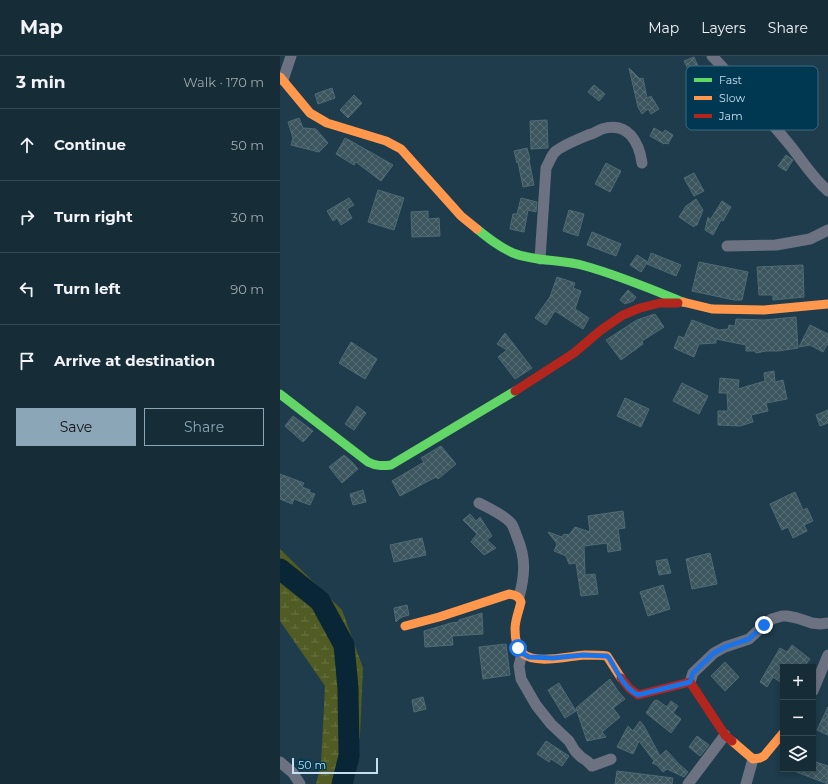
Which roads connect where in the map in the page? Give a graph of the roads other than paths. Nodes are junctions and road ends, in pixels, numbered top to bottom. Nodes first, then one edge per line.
1 (291, 56) edge
2 (712, 56) edge
3 (721, 66) edge
4 (282, 79) edge
5 (776, 130) edge
6 (642, 163) dead end
7 (828, 191) edge
8 (828, 230) edge
9 (727, 246) dead end
10 (540, 259) junction
11 (686, 303) junction
12 (828, 304) edge
13 (280, 394) edge
14 (480, 503) dead end
15 (519, 597) junction
16 (828, 623) edge
17 (405, 626) dead end
18 (522, 653) junction
19 (828, 655) edge
20 (690, 682) junction
21 (816, 684) edge
22 (725, 735) junction
23 (781, 736) edge
24 (611, 759) dead end
25 (753, 759) junction
26 (280, 762) edge
27 (300, 784) edge
28 (688, 784) edge
29 (746, 784) edge

1 - 4 street
2 - 3 street
4 - 10 street
5 - 7 street
6 - 10 street
8 - 9 street
10 - 11 street
11 - 12 street
11 - 13 street
14 - 15 street
15 - 17 street
15 - 18 street
16 - 20 street
18 - 20 street
18 - 24 street
19 - 21 street
20 - 22 street
22 - 25 street
22 - 28 street
23 - 25 street
25 - 29 street
26 - 27 street

